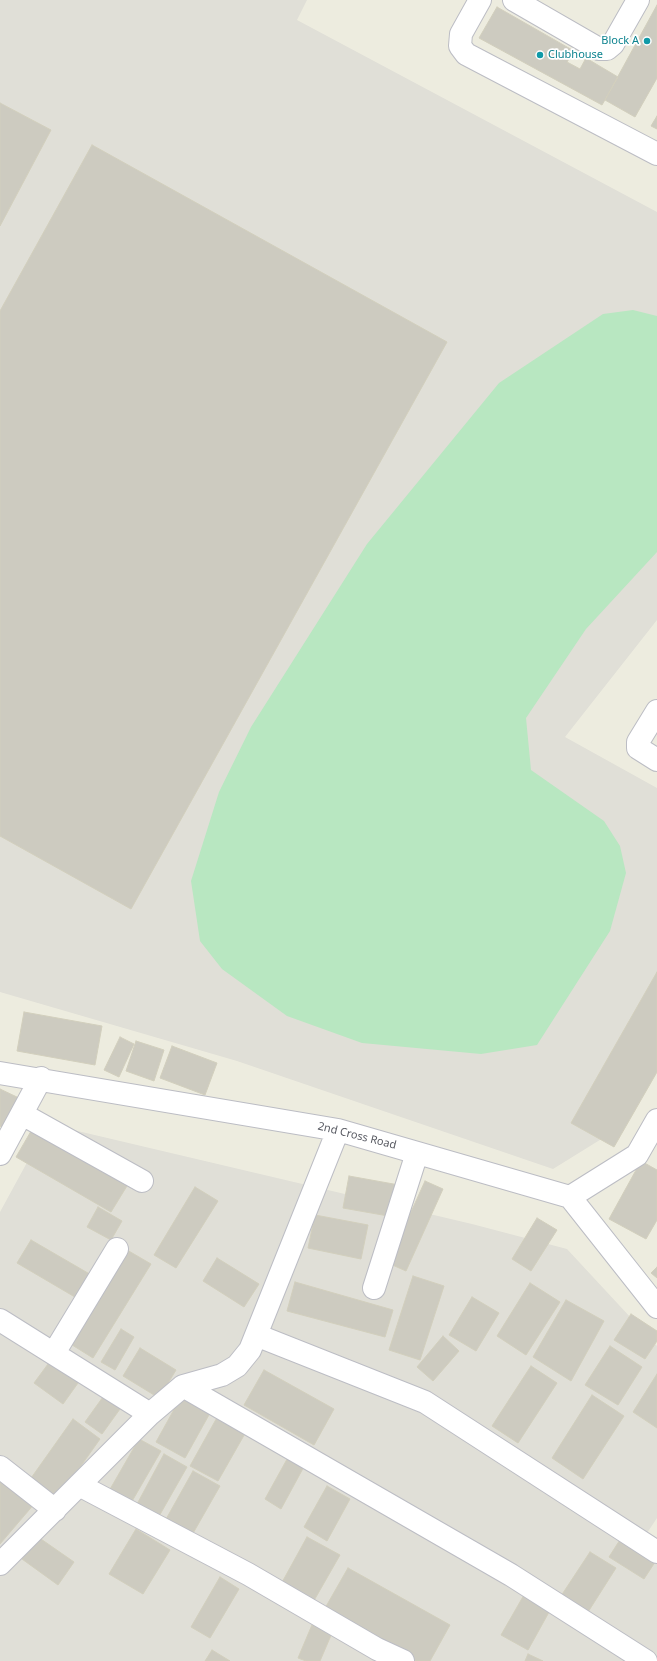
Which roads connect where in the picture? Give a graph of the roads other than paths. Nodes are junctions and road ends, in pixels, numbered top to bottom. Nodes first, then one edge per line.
1 (480, 0) edge
2 (514, 0) edge
3 (638, 0) edge
4 (657, 154) edge
5 (657, 711) edge
6 (657, 760) edge
7 (0, 1073) edge
8 (41, 1078) junction
9 (22, 1114) junction
10 (657, 1120) edge
11 (338, 1130) junction
12 (417, 1152) junction
13 (0, 1154) edge
14 (142, 1181) dead end
15 (570, 1197) junction
16 (117, 1249) dead end
17 (374, 1288) dead end
18 (657, 1307) edge
19 (0, 1320) edge
20 (256, 1335) junction
21 (54, 1354) junction
22 (183, 1386) junction
23 (150, 1414) junction
24 (0, 1468) edge
25 (79, 1485) junction
26 (56, 1510) junction
27 (657, 1552) edge
28 (0, 1564) edge
29 (403, 1661) edge
30 (646, 1661) edge

1 - 4 street
2 - 3 street
5 - 6 street
7 - 8 street, 2nd Cross Road
8 - 9 street
8 - 11 street, 2nd Cross Road
9 - 13 street
9 - 14 street
10 - 15 street
11 - 12 street, 2nd Cross Road
11 - 20 street
12 - 15 street, 2nd Cross Road
12 - 17 street
15 - 18 street
16 - 21 street
19 - 21 street
20 - 22 street
20 - 27 street
21 - 23 street
22 - 23 street
22 - 30 street
23 - 25 street
24 - 26 street
25 - 26 street
25 - 29 street
26 - 28 street

